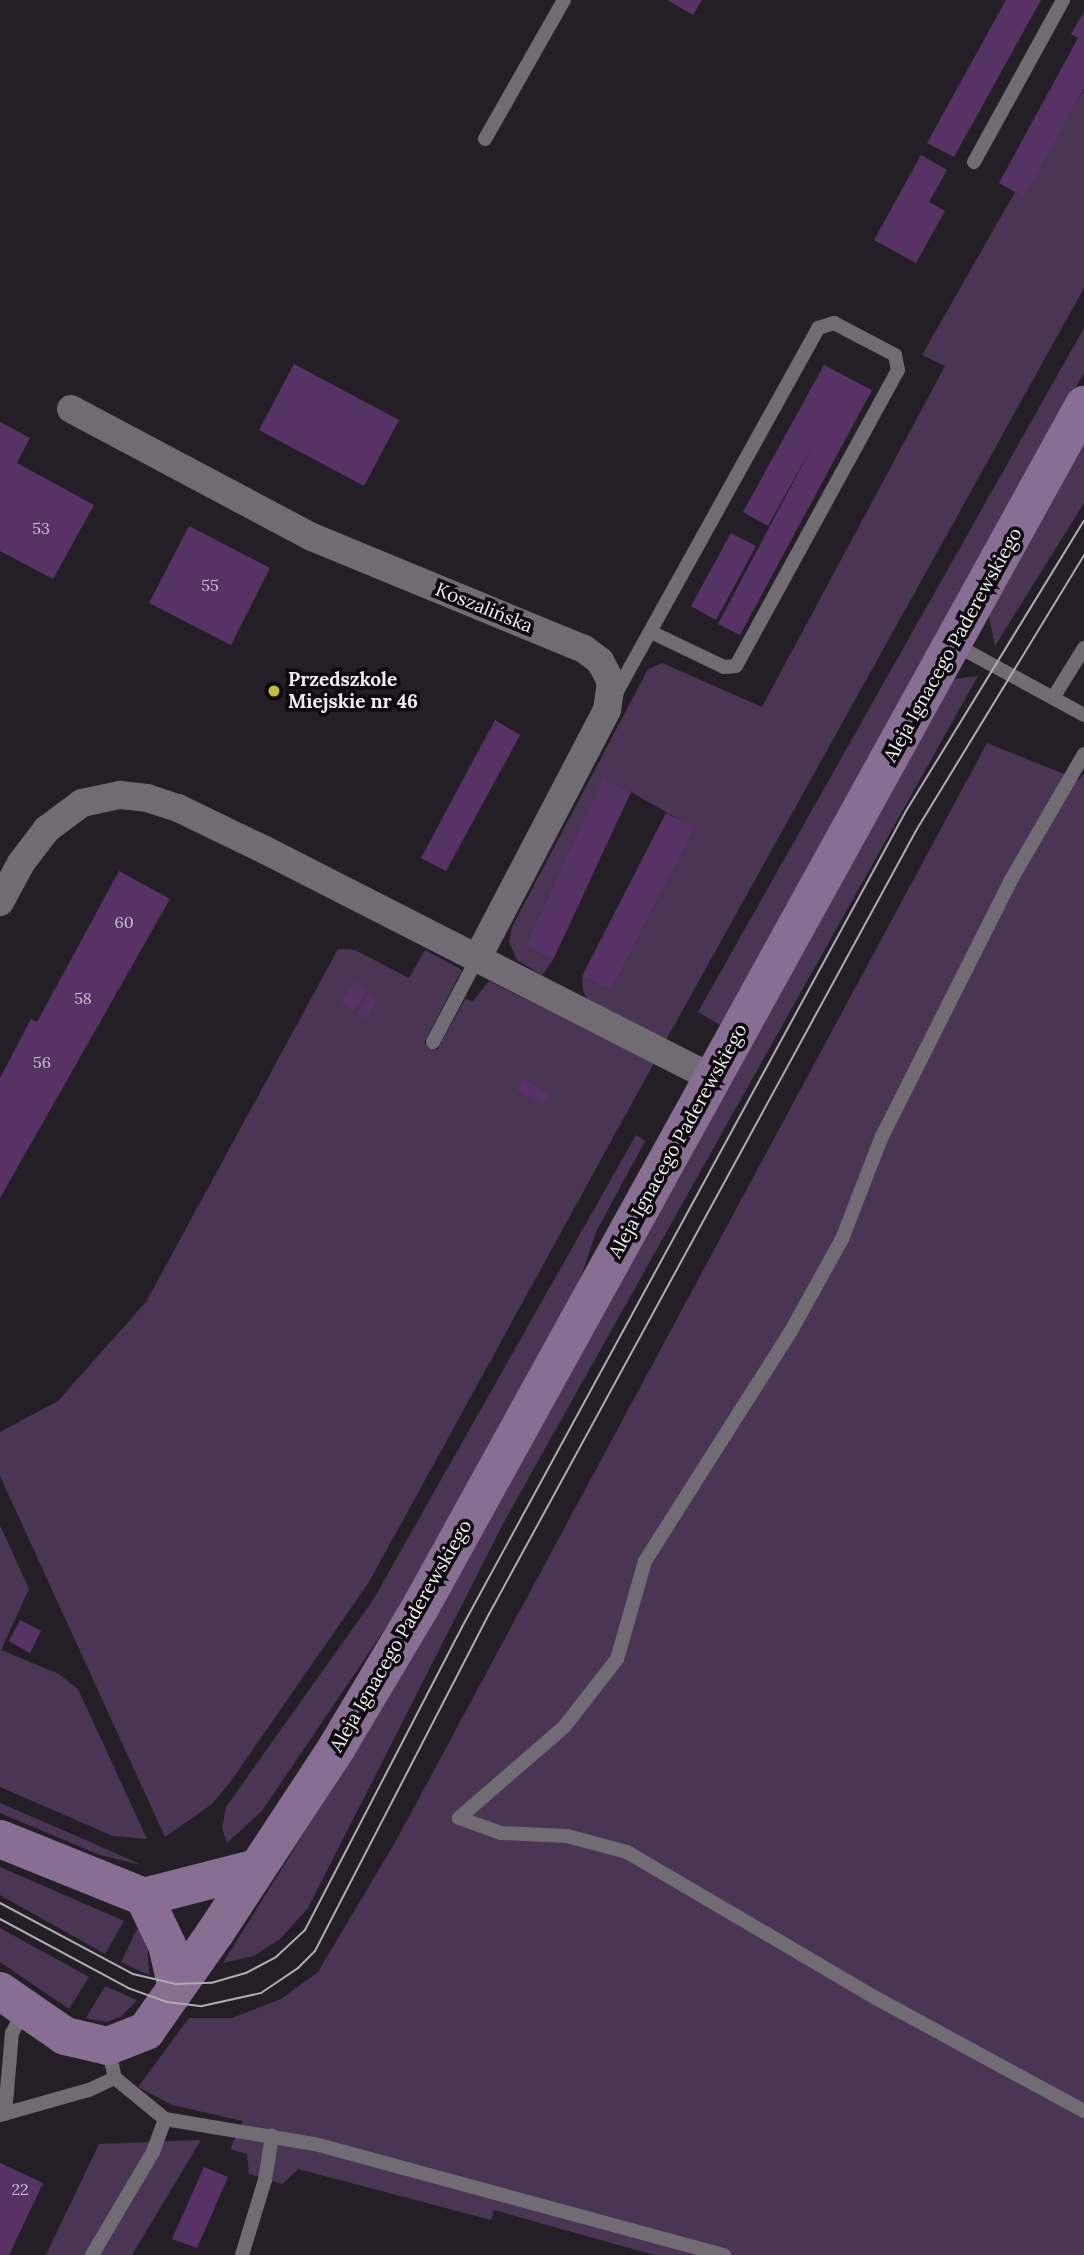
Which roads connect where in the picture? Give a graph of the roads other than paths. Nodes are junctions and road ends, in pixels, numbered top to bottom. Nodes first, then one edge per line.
1 (564, 0) edge
2 (1063, 0) edge
3 (485, 139) dead end
4 (974, 162) dead end
5 (1084, 405) edge
6 (71, 410) dead end
7 (651, 632) junction
8 (954, 644) junction
9 (1084, 648) edge
10 (1053, 698) junction
11 (607, 710) junction
12 (1084, 715) edge
13 (1084, 754) edge
14 (0, 902) edge
15 (478, 957) junction
16 (433, 1042) dead end
17 (712, 1078) junction
18 (0, 1839) edge
19 (257, 1868) junction
20 (144, 1897) junction
21 (176, 1984) junction
22 (12, 2000) edge
23 (111, 2062) junction
24 (1084, 2111) edge
25 (3, 2114) edge
26 (165, 2119) junction
27 (272, 2136) junction
28 (92, 2255) edge
29 (242, 2255) edge
30 (724, 2255) edge

1 - 3 lane
2 - 4 lane
5 - 8 street, Aleja Ignacego Paderewskiego
6 - 11 street, Koszalińska
7 - 7 lane
7 - 11 lane
8 - 10 lane
8 - 17 street, Aleja Ignacego Paderewskiego
9 - 10 lane
10 - 12 lane
11 - 15 street, Koszalińska
13 - 24 lane
14 - 15 street
15 - 16 lane
15 - 17 street
17 - 19 street, Aleja Ignacego Paderewskiego
18 - 20 street
19 - 20 street
19 - 21 street, Aleja Ignacego Paderewskiego
20 - 21 street
21 - 23 street, Aleja Ignacego Paderewskiego
22 - 23 street
22 - 25 lane
23 - 25 lane
23 - 26 lane
26 - 27 lane
26 - 28 lane
27 - 29 lane
27 - 30 lane

